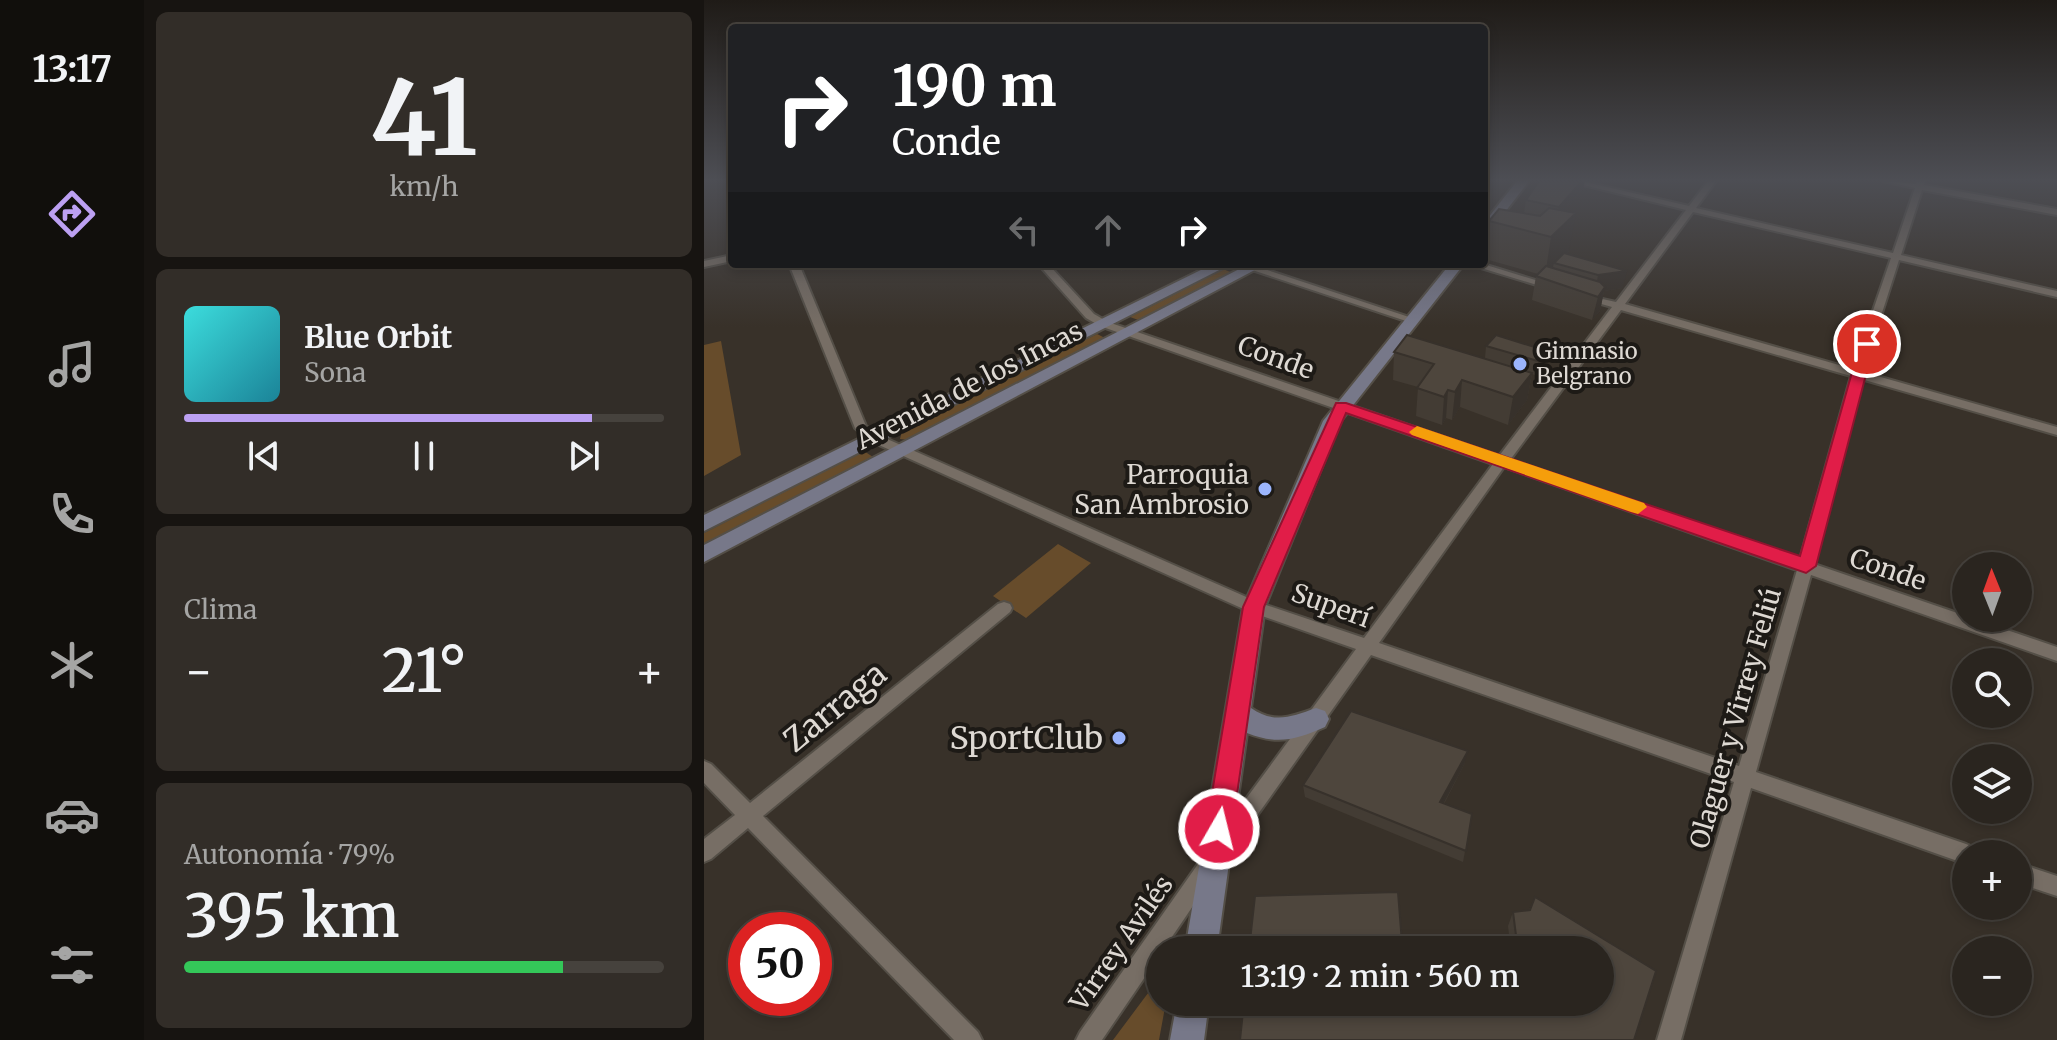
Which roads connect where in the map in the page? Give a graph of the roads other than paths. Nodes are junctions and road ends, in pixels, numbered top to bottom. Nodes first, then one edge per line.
1 (1676, 230) edge
2 (1785, 230) edge
3 (1904, 230) edge
4 (1895, 255) junction
5 (728, 259) edge
6 (704, 264) edge
7 (796, 268) edge
8 (1047, 268) edge
9 (1216, 268) edge
10 (1244, 268) edge
11 (1258, 268) edge
12 (1454, 268) edge
13 (1487, 268) edge
14 (1563, 290) edge
15 (1577, 294) edge
16 (2057, 294) edge
17 (1621, 306) junction
18 (1413, 320) junction
19 (1104, 324) junction
20 (1130, 331) junction
21 (1857, 374) junction
22 (1341, 406) junction
23 (2057, 431) edge
24 (874, 438) junction
25 (899, 450) junction
26 (1502, 461) junction
27 (704, 524) edge
28 (704, 554) edge
29 (1806, 566) junction
30 (1254, 607) junction
31 (1004, 608) dead end
32 (1366, 648) junction
33 (2057, 654) edge
34 (1236, 711) junction
35 (1316, 719) junction
36 (704, 770) edge
37 (1745, 778) junction
38 (748, 815) junction
39 (1952, 849) edge
40 (704, 852) edge
41 (1214, 858) junction
42 (2032, 878) edge
43 (2057, 886) edge
44 (1203, 936) edge
45 (1191, 1016) edge
46 (970, 1040) edge
47 (1088, 1040) edge
48 (1187, 1040) edge
49 (1669, 1040) edge

1 - 17 street, Virrey Avilés
2 - 4 street
3 - 4 street, Olaguer y Virrey Feliú
4 - 16 street
4 - 21 street, Olaguer y Virrey Feliú
5 - 6 street
7 - 24 street, Superí
8 - 19 street, Conde
9 - 19 main road, Avenida de los Incas
10 - 20 main road, Avenida de los Incas
11 - 18 street
12 - 18 main road
13 - 14 street
15 - 17 street
17 - 21 street
17 - 26 street, Virrey Avilés
18 - 22 main road
19 - 20 street, Conde
19 - 24 main road, Avenida de los Incas
20 - 22 street, Conde
20 - 25 main road, Avenida de los Incas
21 - 23 street
21 - 29 street, Olaguer y Virrey Feliú
22 - 26 street, Conde
22 - 30 main road
24 - 25 street, Superí
24 - 27 main road, Avenida de los Incas
25 - 28 main road, Avenida de los Incas
25 - 30 street, Superí
26 - 29 street, Conde
26 - 32 street, Virrey Avilés
29 - 33 street, Conde
29 - 37 street, Olaguer y Virrey Feliú
30 - 32 street, Superí
30 - 34 main road
31 - 38 street, Zarraga
32 - 35 street, Virrey Avilés
32 - 37 street, Superí
34 - 35 main road
34 - 41 main road
35 - 41 street, Virrey Avilés
36 - 38 street
37 - 39 street, Superí
37 - 49 street, Olaguer y Virrey Feliú
38 - 40 street, Zarraga
38 - 46 street
41 - 44 main road
41 - 47 street, Virrey Avilés
42 - 43 street
45 - 48 main road

